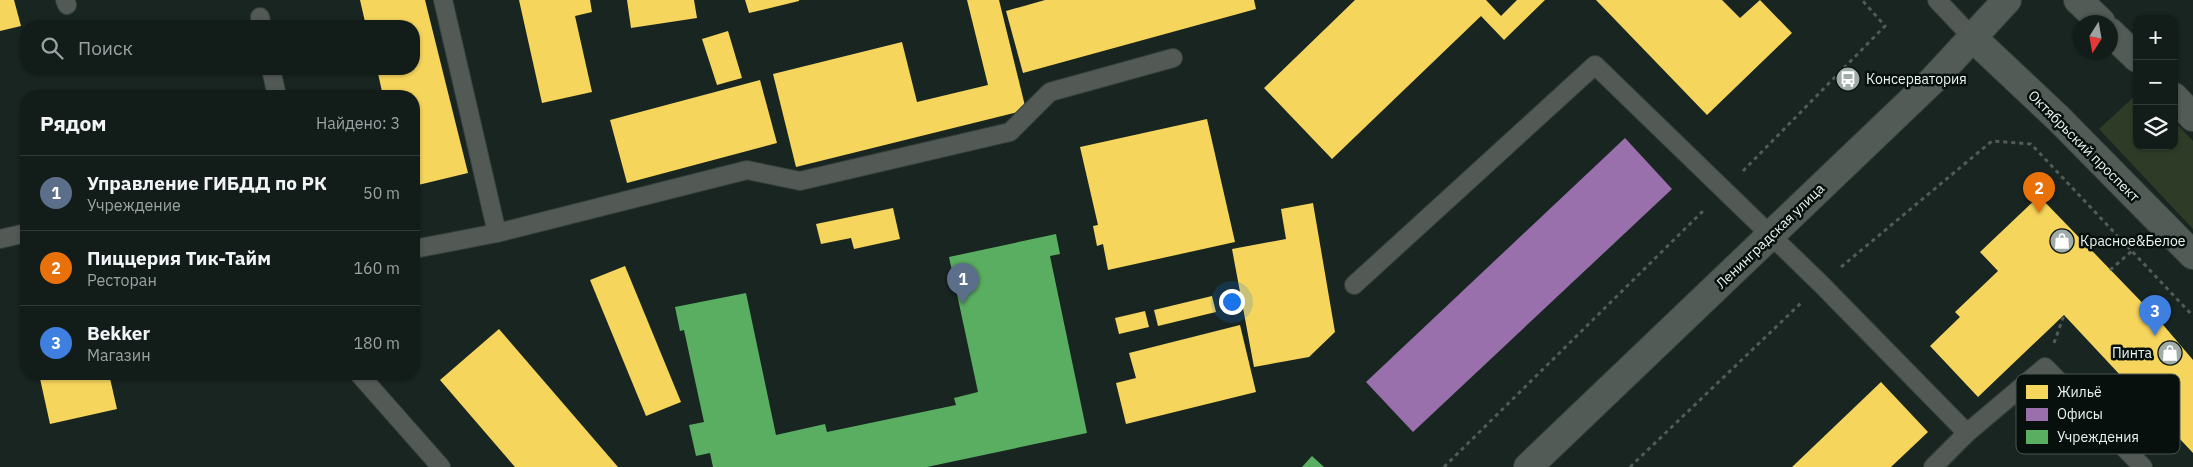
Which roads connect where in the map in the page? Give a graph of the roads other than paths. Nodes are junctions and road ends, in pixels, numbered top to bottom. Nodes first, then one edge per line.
1 (443, 0) edge
2 (1937, 0) edge
3 (2007, 0) edge
4 (2078, 0) edge
5 (2094, 15) edge
6 (1973, 38) junction
7 (2118, 40) edge
8 (2133, 54) edge
9 (1173, 58) dead end
10 (272, 75) edge
11 (276, 90) edge
12 (2178, 101) edge
13 (2193, 117) edge
14 (497, 233) junction
15 (20, 234) edge
16 (1770, 236) junction
17 (0, 239) edge
18 (420, 249) edge
19 (2193, 256) edge
20 (1354, 285) dead end
21 (2037, 374) edge
22 (2054, 374) edge
23 (364, 380) edge
24 (2016, 391) edge
25 (1967, 433) junction
26 (2131, 454) edge
27 (441, 467) edge
28 (1528, 467) edge
29 (1933, 467) edge
30 (2143, 467) edge

1 - 14 lane
2 - 6 lane
3 - 6 main road, Ленинградская улица
4 - 5 main road
6 - 16 main road, Ленинградская улица
6 - 19 main road, Октябрьский проспект
7 - 8 main road
9 - 14 lane
10 - 11 lane
12 - 13 main road
14 - 18 lane
15 - 17 lane
16 - 20 lane
16 - 25 lane
16 - 28 main road, Ленинградская улица
21 - 22 lane
23 - 27 lane
24 - 25 lane
25 - 29 lane
26 - 30 lane

